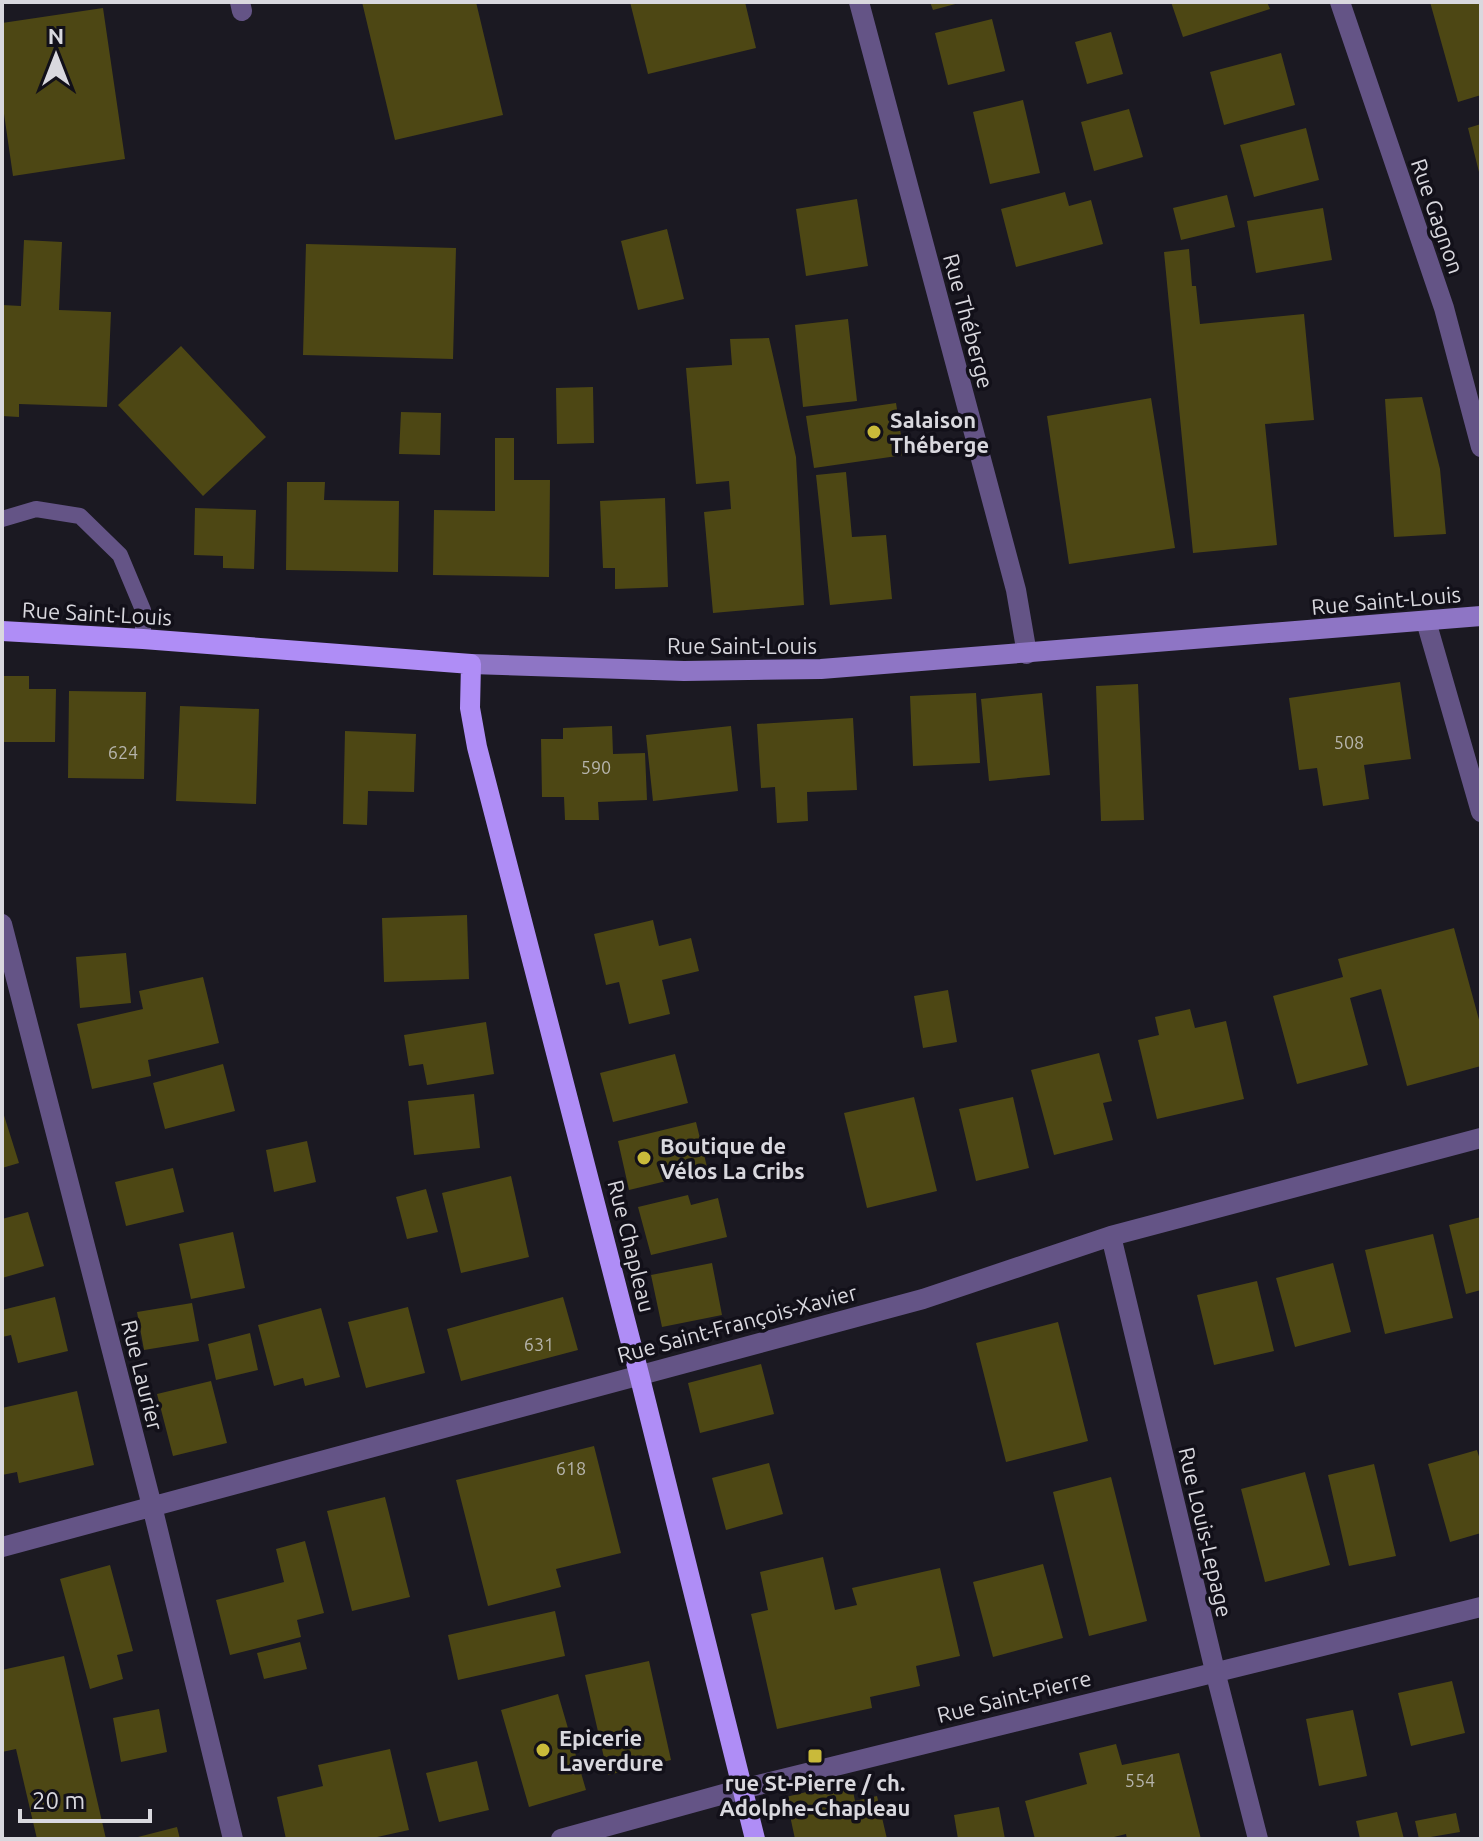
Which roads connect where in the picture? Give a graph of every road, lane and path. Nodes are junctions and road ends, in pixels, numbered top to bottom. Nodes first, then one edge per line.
1 (859, 2) edge
2 (1340, 2) edge
3 (1481, 447) edge
4 (2, 519) edge
5 (1481, 616) edge
6 (1426, 621) junction
7 (2, 631) edge
8 (143, 639) junction
9 (1027, 654) junction
10 (471, 664) junction
11 (1481, 812) edge
12 (2, 924) edge
13 (1481, 1138) edge
14 (1111, 1236) junction
15 (639, 1374) junction
16 (152, 1506) junction
17 (2, 1547) edge
18 (1481, 1607) edge
19 (1215, 1671) junction
20 (742, 1789) junction
21 (233, 1839) edge
22 (561, 1839) edge
23 (755, 1839) edge
24 (1258, 1839) edge

1 - 9 street, Rue Théberge
2 - 3 street, Rue Gagnon
4 - 8 lane
5 - 6 main road, Rue Saint-Louis
6 - 9 main road, Rue Saint-Louis
6 - 11 street
7 - 8 main road, Rue Saint-Louis
8 - 10 main road, Rue Saint-Louis
9 - 10 main road, Rue Saint-Louis
10 - 15 main road, Rue Chapleau
12 - 16 street, Rue Laurier
13 - 14 street, Rue Saint-François-Xavier
14 - 15 street, Rue Saint-François-Xavier
14 - 19 street, Rue Louis-Lepage
15 - 16 street, Rue Saint-François-Xavier
15 - 20 main road, Rue Chapleau
16 - 17 street, Rue Saint-François-Xavier
16 - 21 street, Rue Laurier
18 - 19 street, Rue Saint-Pierre
19 - 20 street, Rue Saint-Pierre
19 - 24 street, Rue Louis-Lepage
20 - 22 street, Rue Saint-Pierre
20 - 23 main road, Rue Chapleau

